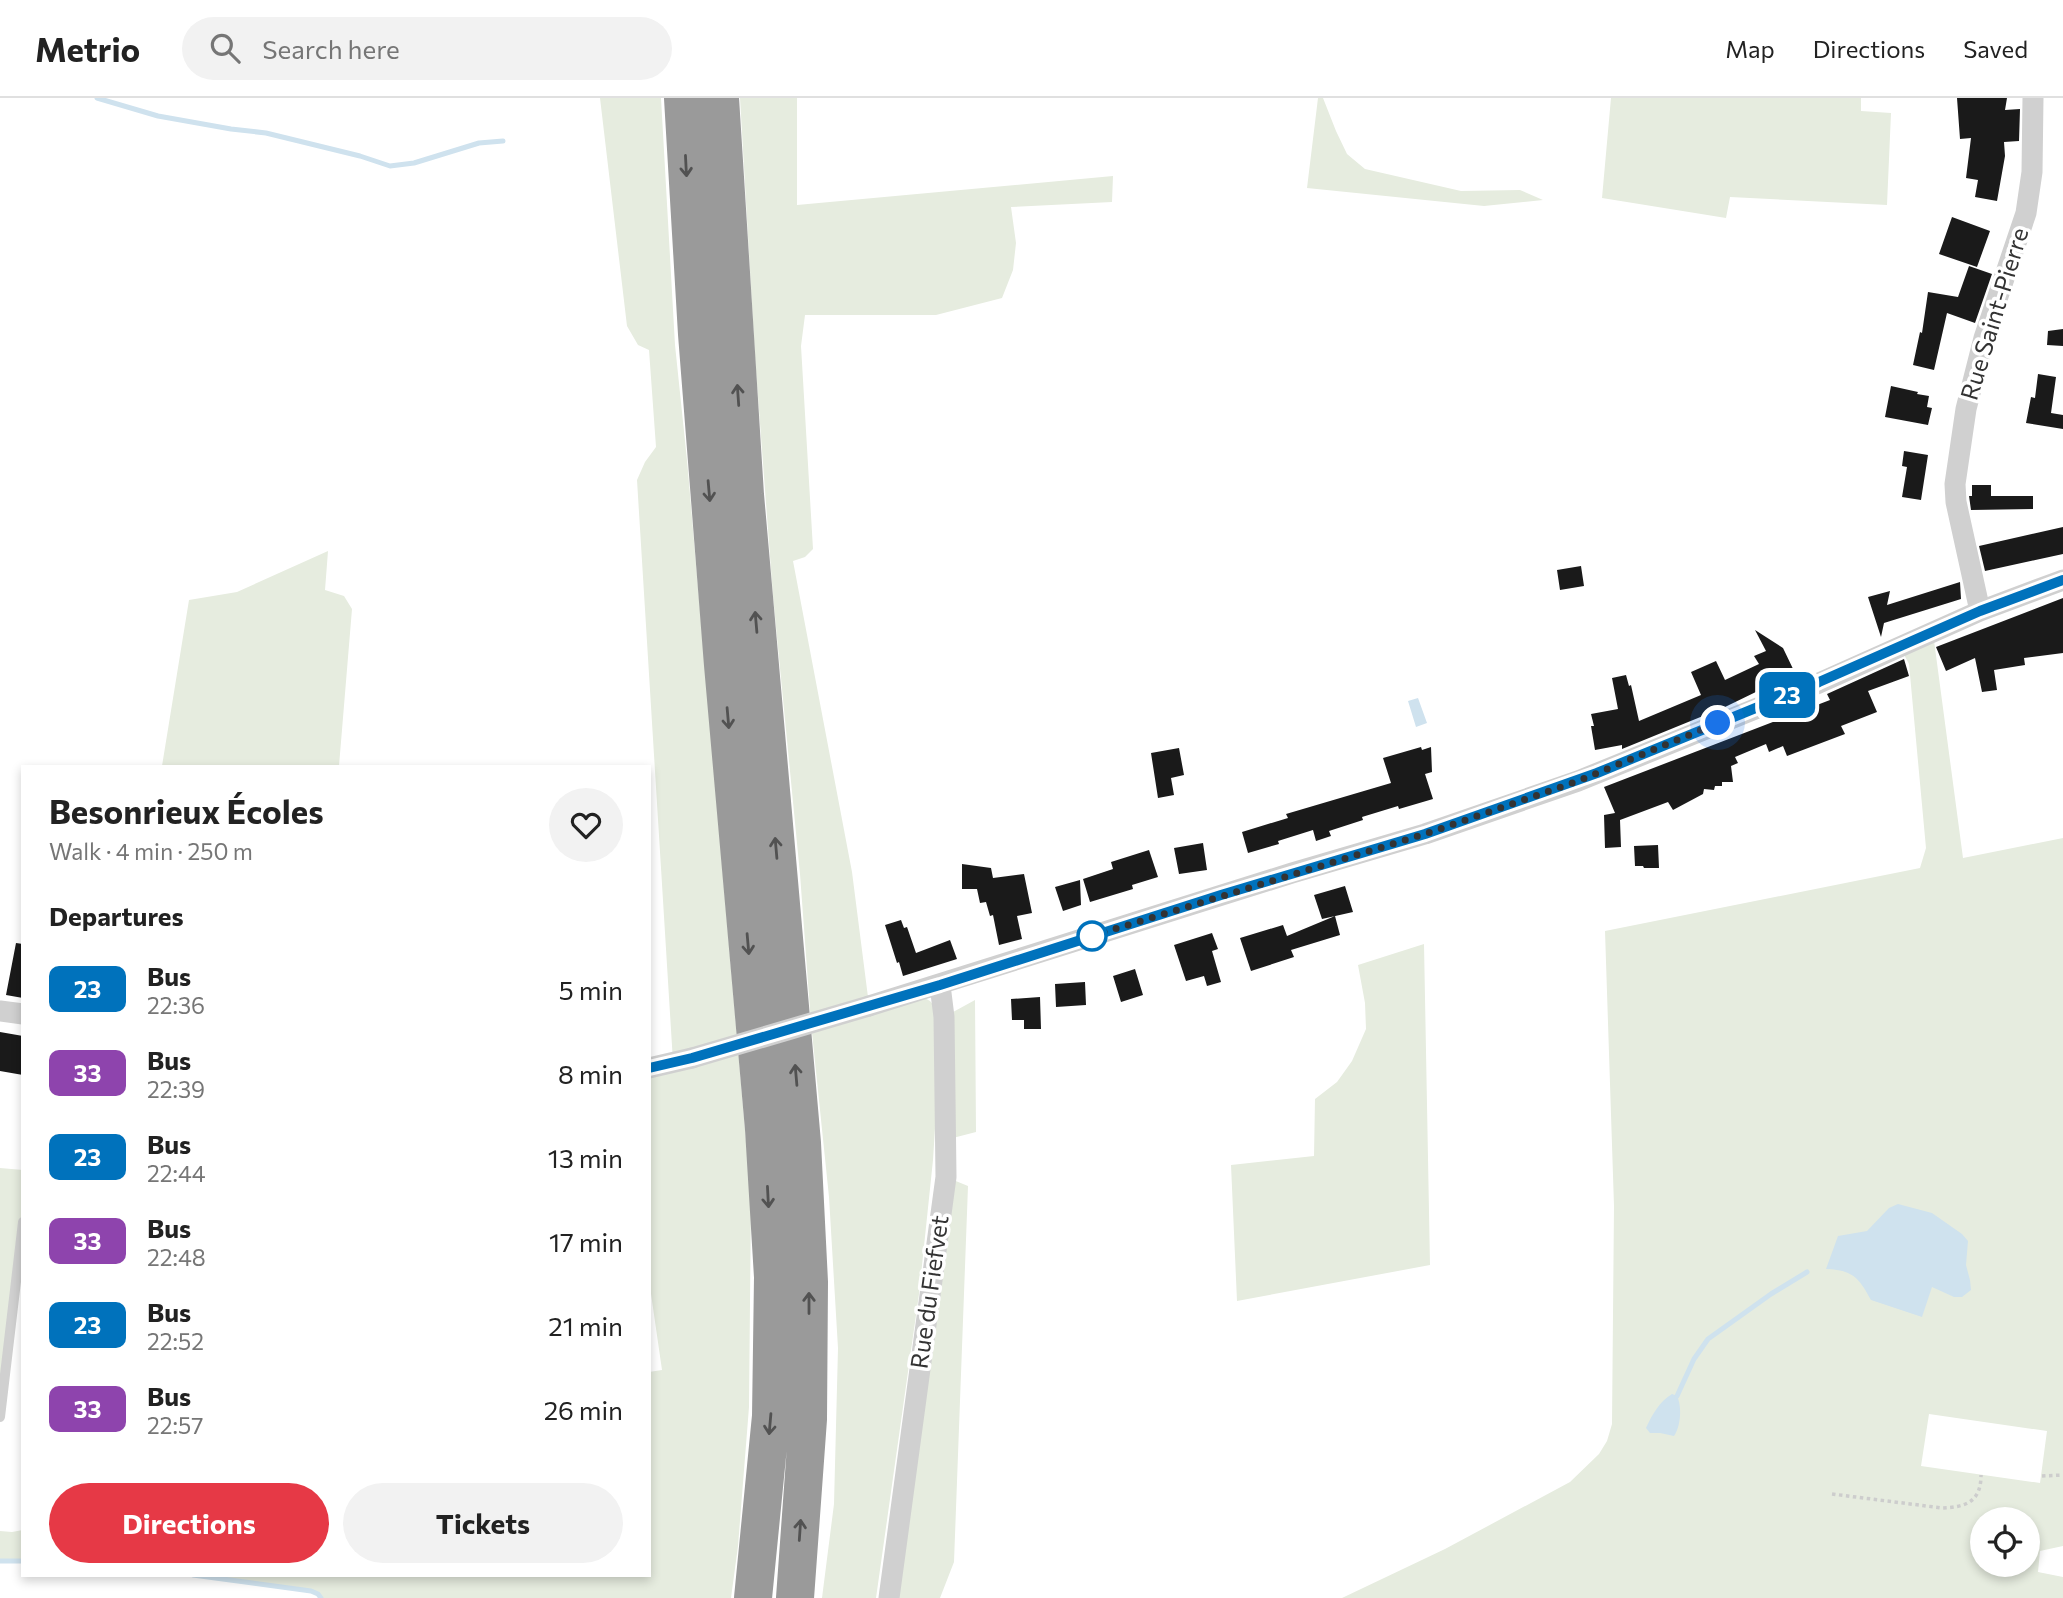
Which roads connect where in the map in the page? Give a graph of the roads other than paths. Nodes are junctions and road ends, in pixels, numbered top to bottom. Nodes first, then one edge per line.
1 (682, 98) edge
2 (720, 98) edge
3 (2033, 98) edge
4 (2063, 580) edge
5 (1980, 611) junction
6 (940, 985) junction
7 (0, 1011) edge
8 (21, 1014) edge
9 (651, 1068) edge
10 (21, 1239) edge
11 (0, 1417) edge
12 (763, 1504) junction
13 (744, 1598) edge
14 (753, 1598) edge
15 (795, 1598) edge
16 (889, 1598) edge

1 -> 12 highway
15 -> 2 highway
3 - 5 street, Rue Saint-Pierre
4 - 5 street
5 - 6 street
6 - 9 street, bridge
6 - 16 street, Rue du Fiefvet
7 - 8 street
10 - 11 lane
12 - 13 highway
12 - 14 highway

